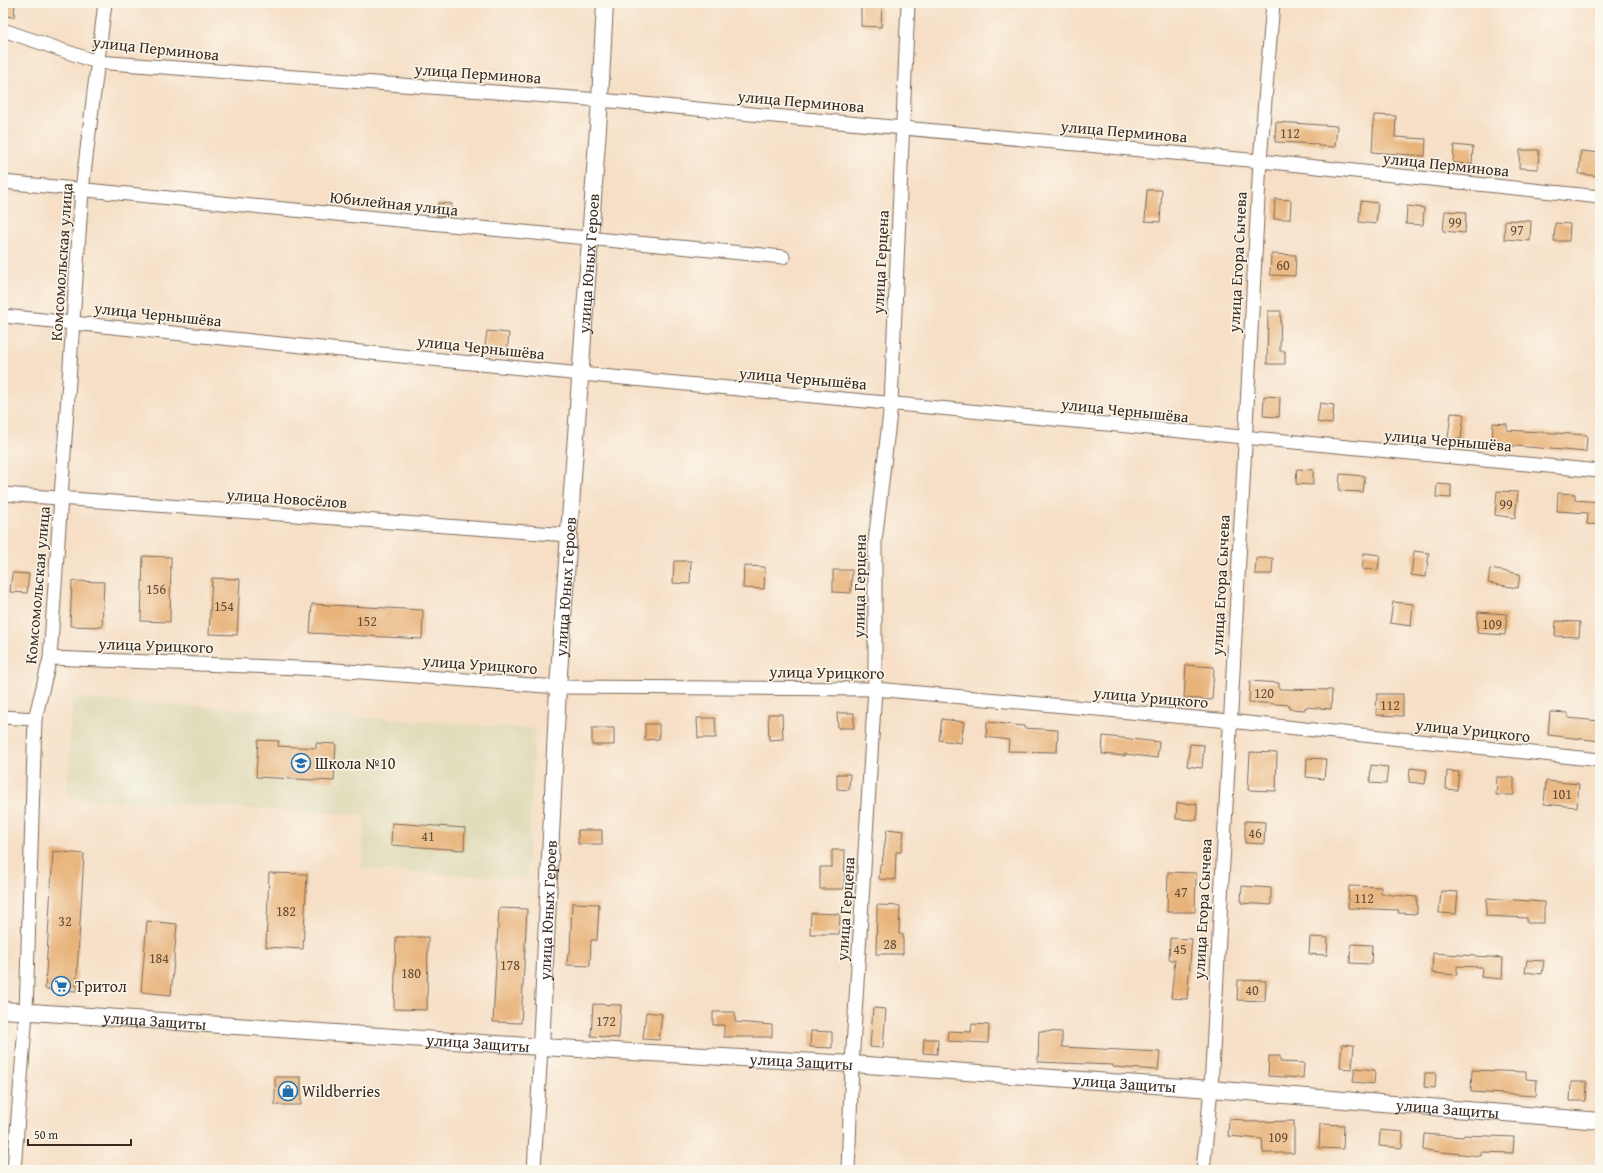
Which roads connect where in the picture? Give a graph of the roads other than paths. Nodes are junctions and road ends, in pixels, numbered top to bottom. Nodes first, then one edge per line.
1 (105, 3) edge
2 (605, 3) edge
3 (908, 3) edge
4 (1273, 3) edge
5 (3, 30) edge
6 (97, 62) junction
7 (600, 100) junction
8 (904, 128) junction
9 (1260, 161) junction
10 (3, 182) edge
11 (82, 190) junction
12 (1600, 197) edge
13 (590, 239) junction
14 (783, 257) dead end
15 (3, 316) edge
16 (73, 322) junction
17 (581, 374) junction
18 (890, 404) junction
19 (1245, 439) junction
20 (1600, 471) edge
21 (3, 494) edge
22 (61, 498) junction
23 (569, 535) junction
24 (50, 658) junction
25 (558, 687) junction
26 (875, 689) junction
27 (3, 717) edge
28 (35, 719) junction
29 (1229, 721) junction
30 (1600, 760) edge
31 (3, 1010) edge
32 (26, 1012) junction
33 (541, 1047) junction
34 (852, 1064) junction
35 (1210, 1089) junction
36 (1600, 1121) edge
37 (14, 1170) edge
38 (534, 1170) edge
39 (848, 1170) edge
40 (1203, 1170) edge

1 - 6 street, Комсомольская улица
2 - 7 street, улица Юных Героев
3 - 8 street, улица Герцена
4 - 9 street, улица Егора Сычева
5 - 6 street, улица Перминова
6 - 7 street, улица Перминова
6 - 11 street, Комсомольская улица
7 - 8 street, улица Перминова
7 - 13 street, улица Юных Героев
8 - 9 street, улица Перминова
8 - 18 street, улица Герцена
9 - 12 street, улица Перминова
9 - 19 street, улица Егора Сычева
10 - 11 street, Юбилейная улица
11 - 13 street, Юбилейная улица
11 - 16 street, Комсомольская улица
13 - 14 street, Юбилейная улица
13 - 17 street, улица Юных Героев
15 - 16 street, улица Чернышёва
16 - 17 street, улица Чернышёва
16 - 22 street, Комсомольская улица
17 - 18 street, улица Чернышёва
17 - 23 street, улица Юных Героев
18 - 19 street, улица Чернышёва
18 - 26 street, улица Герцена
19 - 20 street, улица Чернышёва
19 - 29 street, улица Егора Сычева
21 - 22 street, улица Новосёлов
22 - 23 street, улица Новосёлов
22 - 24 street, Комсомольская улица
23 - 25 street, улица Юных Героев
24 - 25 street, улица Урицкого
24 - 28 street, Комсомольская улица
25 - 26 street, улица Урицкого
25 - 33 street, улица Юных Героев
26 - 29 street, улица Урицкого
26 - 34 street, улица Герцена
27 - 28 street
28 - 32 street, Комсомольская улица
29 - 30 street, улица Урицкого
29 - 35 street, улица Егора Сычева
31 - 32 street, улица Защиты
32 - 33 street, улица Защиты
32 - 37 street, Комсомольская улица
33 - 34 street, улица Защиты
33 - 38 street, улица Юных Героев
34 - 35 street, улица Защиты
34 - 39 street, улица Герцена
35 - 36 street, улица Защиты
35 - 40 street, улица Егора Сычева

